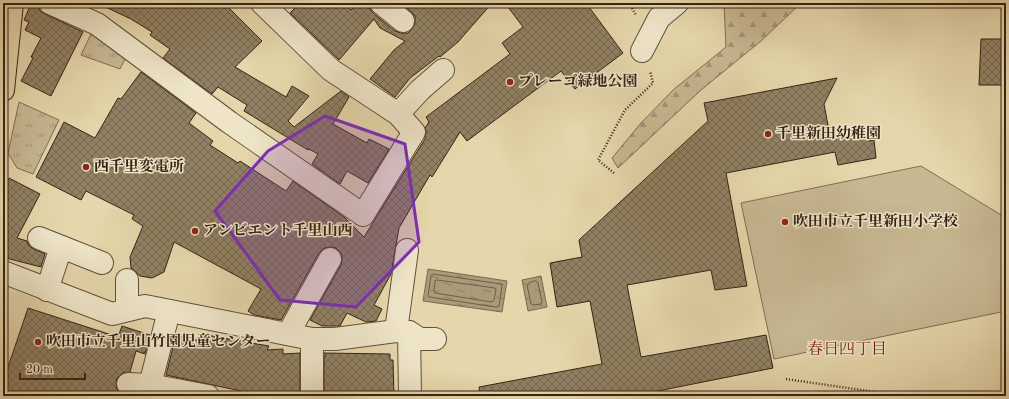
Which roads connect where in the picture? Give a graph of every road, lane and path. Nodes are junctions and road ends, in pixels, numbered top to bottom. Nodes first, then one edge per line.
1 (12, 3) edge
2 (50, 3) edge
3 (381, 3) edge
4 (677, 3) edge
5 (275, 7) edge
6 (403, 21) dead end
7 (645, 58) joint
8 (443, 70) dead end
9 (3, 84) edge
10 (398, 114) junction
11 (614, 173) dead end
12 (39, 238) dead end
13 (61, 247) junction
14 (407, 250) dead end
15 (330, 259) dead end
16 (102, 262) dead end
17 (3, 272) edge
18 (127, 280) dead end
19 (47, 290) junction
20 (127, 310) junction
21 (169, 311) junction
22 (403, 331) junction
23 (288, 334) junction
24 (312, 339) junction
25 (435, 339) dead end
26 (786, 379) dead end
27 (128, 384) dead end
28 (150, 385) junction
29 (208, 396) edge
30 (312, 396) edge
31 (410, 396) edge
32 (903, 396) edge

1 - 9 main road
2 - 10 street
3 - 6 street
4 - 7 street
5 - 10 street
7 - 11 path
8 - 10 street
12 - 13 street
13 - 16 street
13 - 19 street
14 - 22 street
15 - 23 street
17 - 19 street
18 - 20 street
19 - 20 street
20 - 21 street
21 - 23 street
21 - 28 street
22 - 24 street
22 - 25 street
22 - 31 street
23 - 24 street
24 - 30 street
26 - 32 path
27 - 28 street
28 - 29 street

